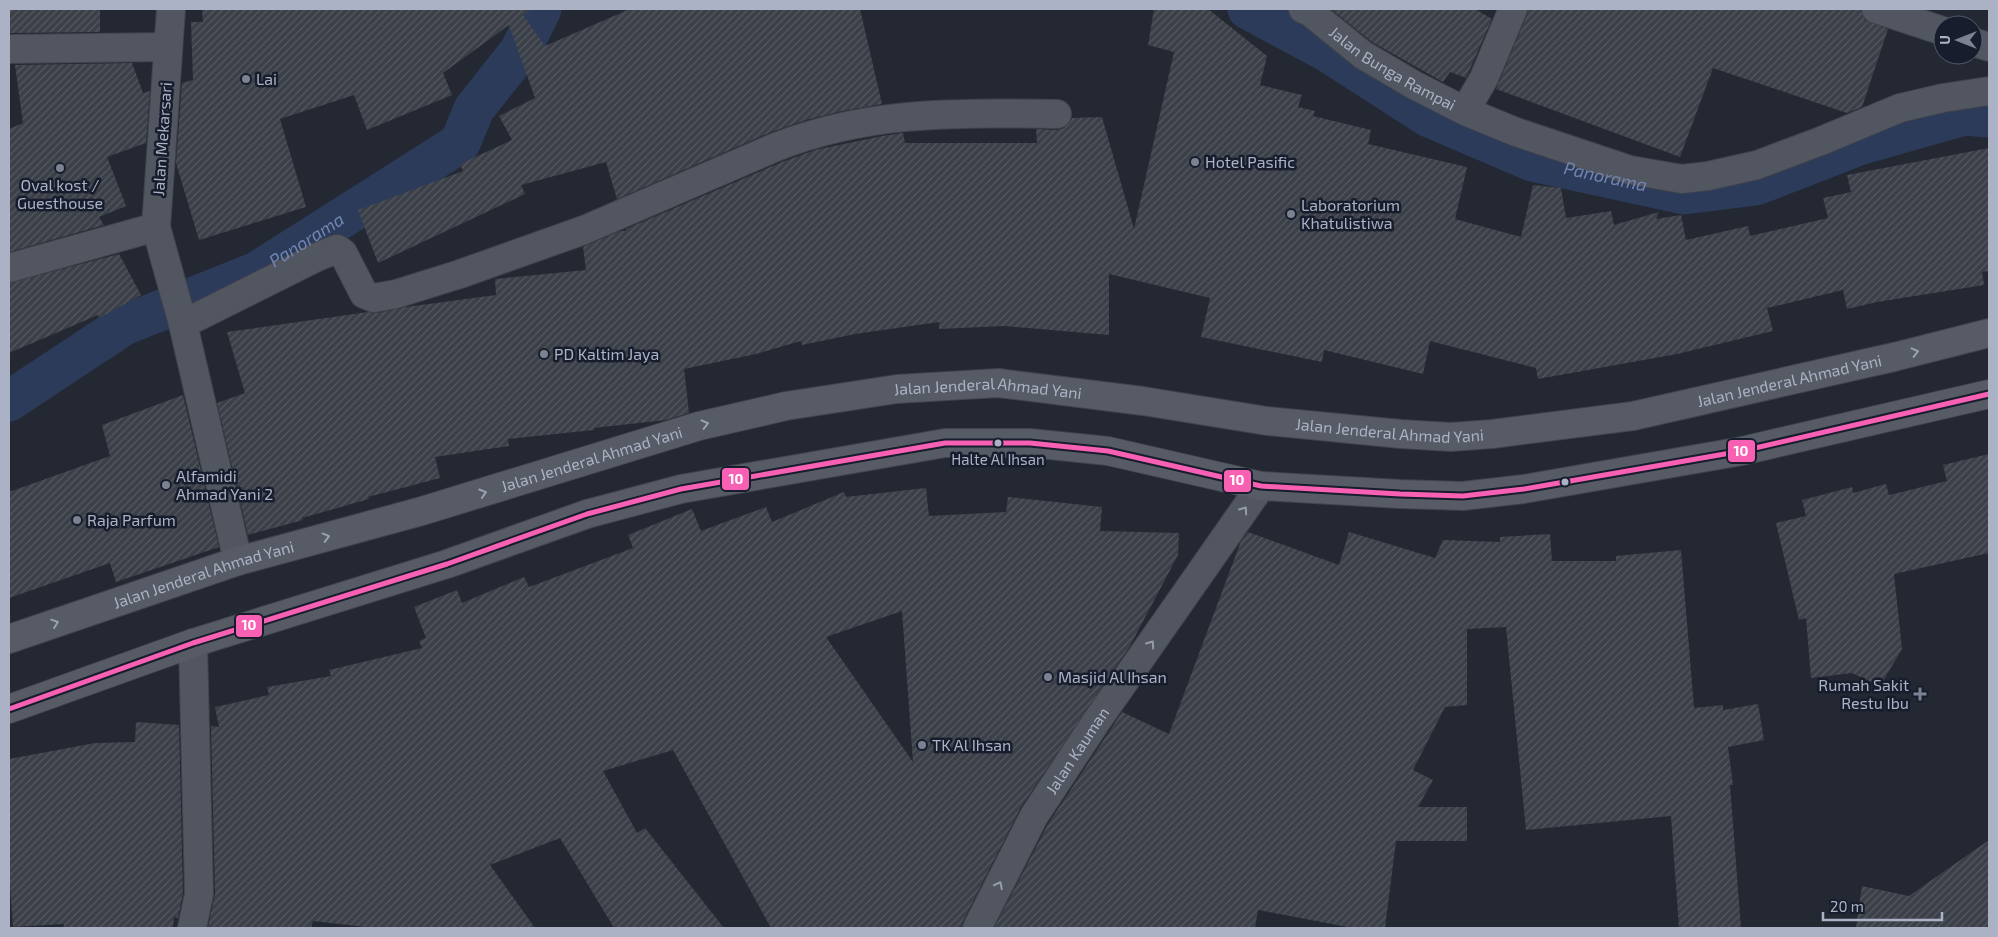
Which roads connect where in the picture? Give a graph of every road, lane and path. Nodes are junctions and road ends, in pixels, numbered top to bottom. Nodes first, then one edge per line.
1 (171, 9) edge
2 (1302, 9) edge
3 (1513, 9) edge
4 (1876, 9) edge
5 (1933, 28) edge
6 (168, 47) junction
7 (9, 49) edge
8 (1989, 91) edge
9 (1465, 110) junction
10 (1057, 114) dead end
11 (156, 227) junction
12 (9, 268) edge
13 (180, 314) junction
14 (1989, 333) edge
15 (1989, 394) edge
16 (1261, 486) junction
17 (238, 561) junction
18 (9, 639) edge
19 (193, 643) junction
20 (9, 709) edge
21 (192, 928) edge
22 (978, 928) edge

1 - 6 street, Jalan Mekarsari
2 - 9 street, Jalan Bunga Rampai
3 - 9 street, Jalan Bunga Rampai
4 - 5 street
6 - 7 street
6 - 11 street, Jalan Mekarsari
8 - 9 street
10 - 13 street
11 - 12 street
11 - 13 street, Jalan Mekarsari
13 - 17 street, Jalan Mekarsari
17 -> 14 main road, Jalan Jenderal Ahmad Yani
15 - 16 main road
16 - 19 main road
22 -> 16 street, Jalan Kauman
18 -> 17 main road, Jalan Jenderal Ahmad Yani
19 - 20 main road
19 - 21 street

